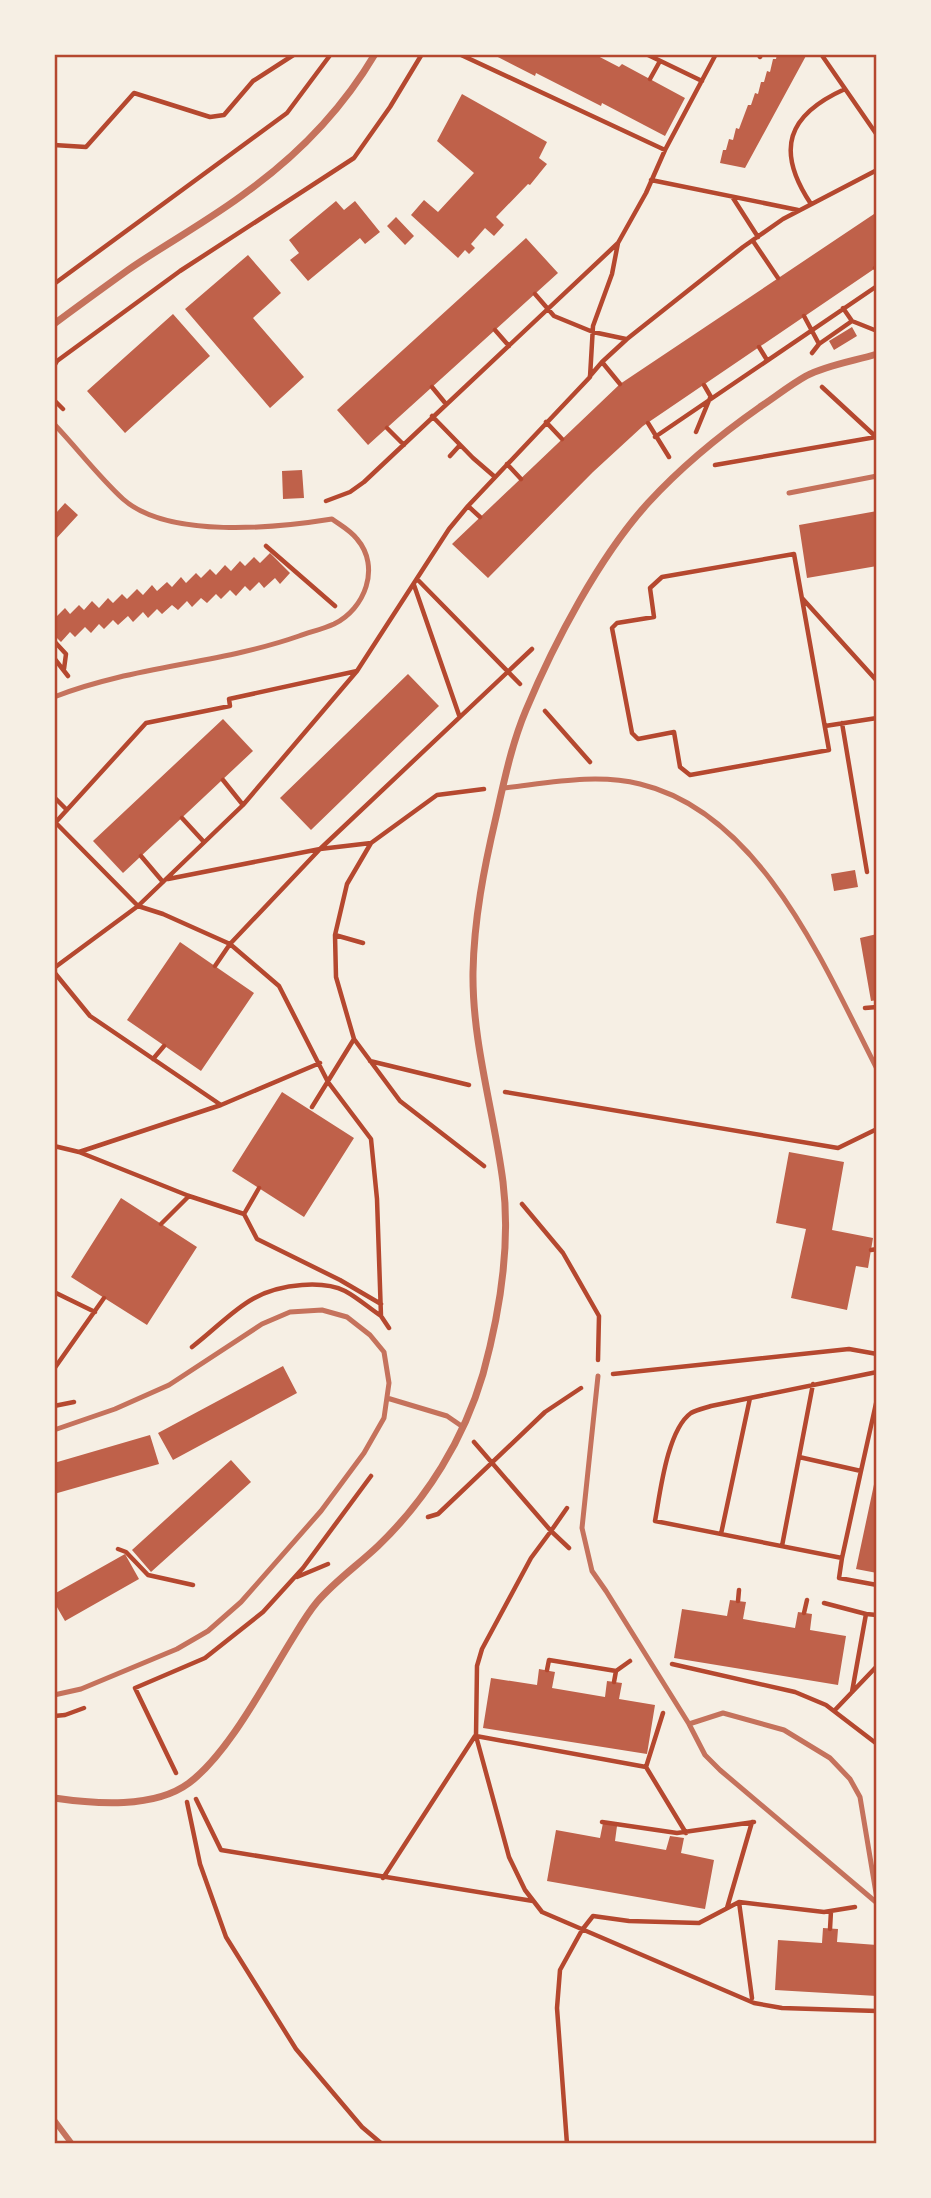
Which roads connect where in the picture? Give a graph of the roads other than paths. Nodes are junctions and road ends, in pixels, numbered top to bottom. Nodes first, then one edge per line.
1 (375, 54) edge
2 (54, 324) edge
3 (877, 354) edge
4 (54, 424) edge
5 (877, 476) edge
6 (789, 492) dead end
7 (54, 697) edge
8 (503, 788) junction
9 (877, 1069) edge
10 (598, 1376) road end
11 (387, 1398) junction
12 (463, 1427) junction
13 (54, 1430) edge
14 (54, 1695) edge
15 (689, 1724) junction
16 (54, 1798) edge
17 (877, 1901) edge
18 (54, 2120) edge
19 (72, 2144) edge

1 - 2 street
3 - 8 street
4 - 7 lane
5 - 6 lane
8 - 9 lane
8 - 12 street
10 - 15 lane
11 - 12 lane
11 - 13 lane
11 - 14 lane
12 - 16 street
15 - 17 lane
15 - 17 lane
18 - 19 street

